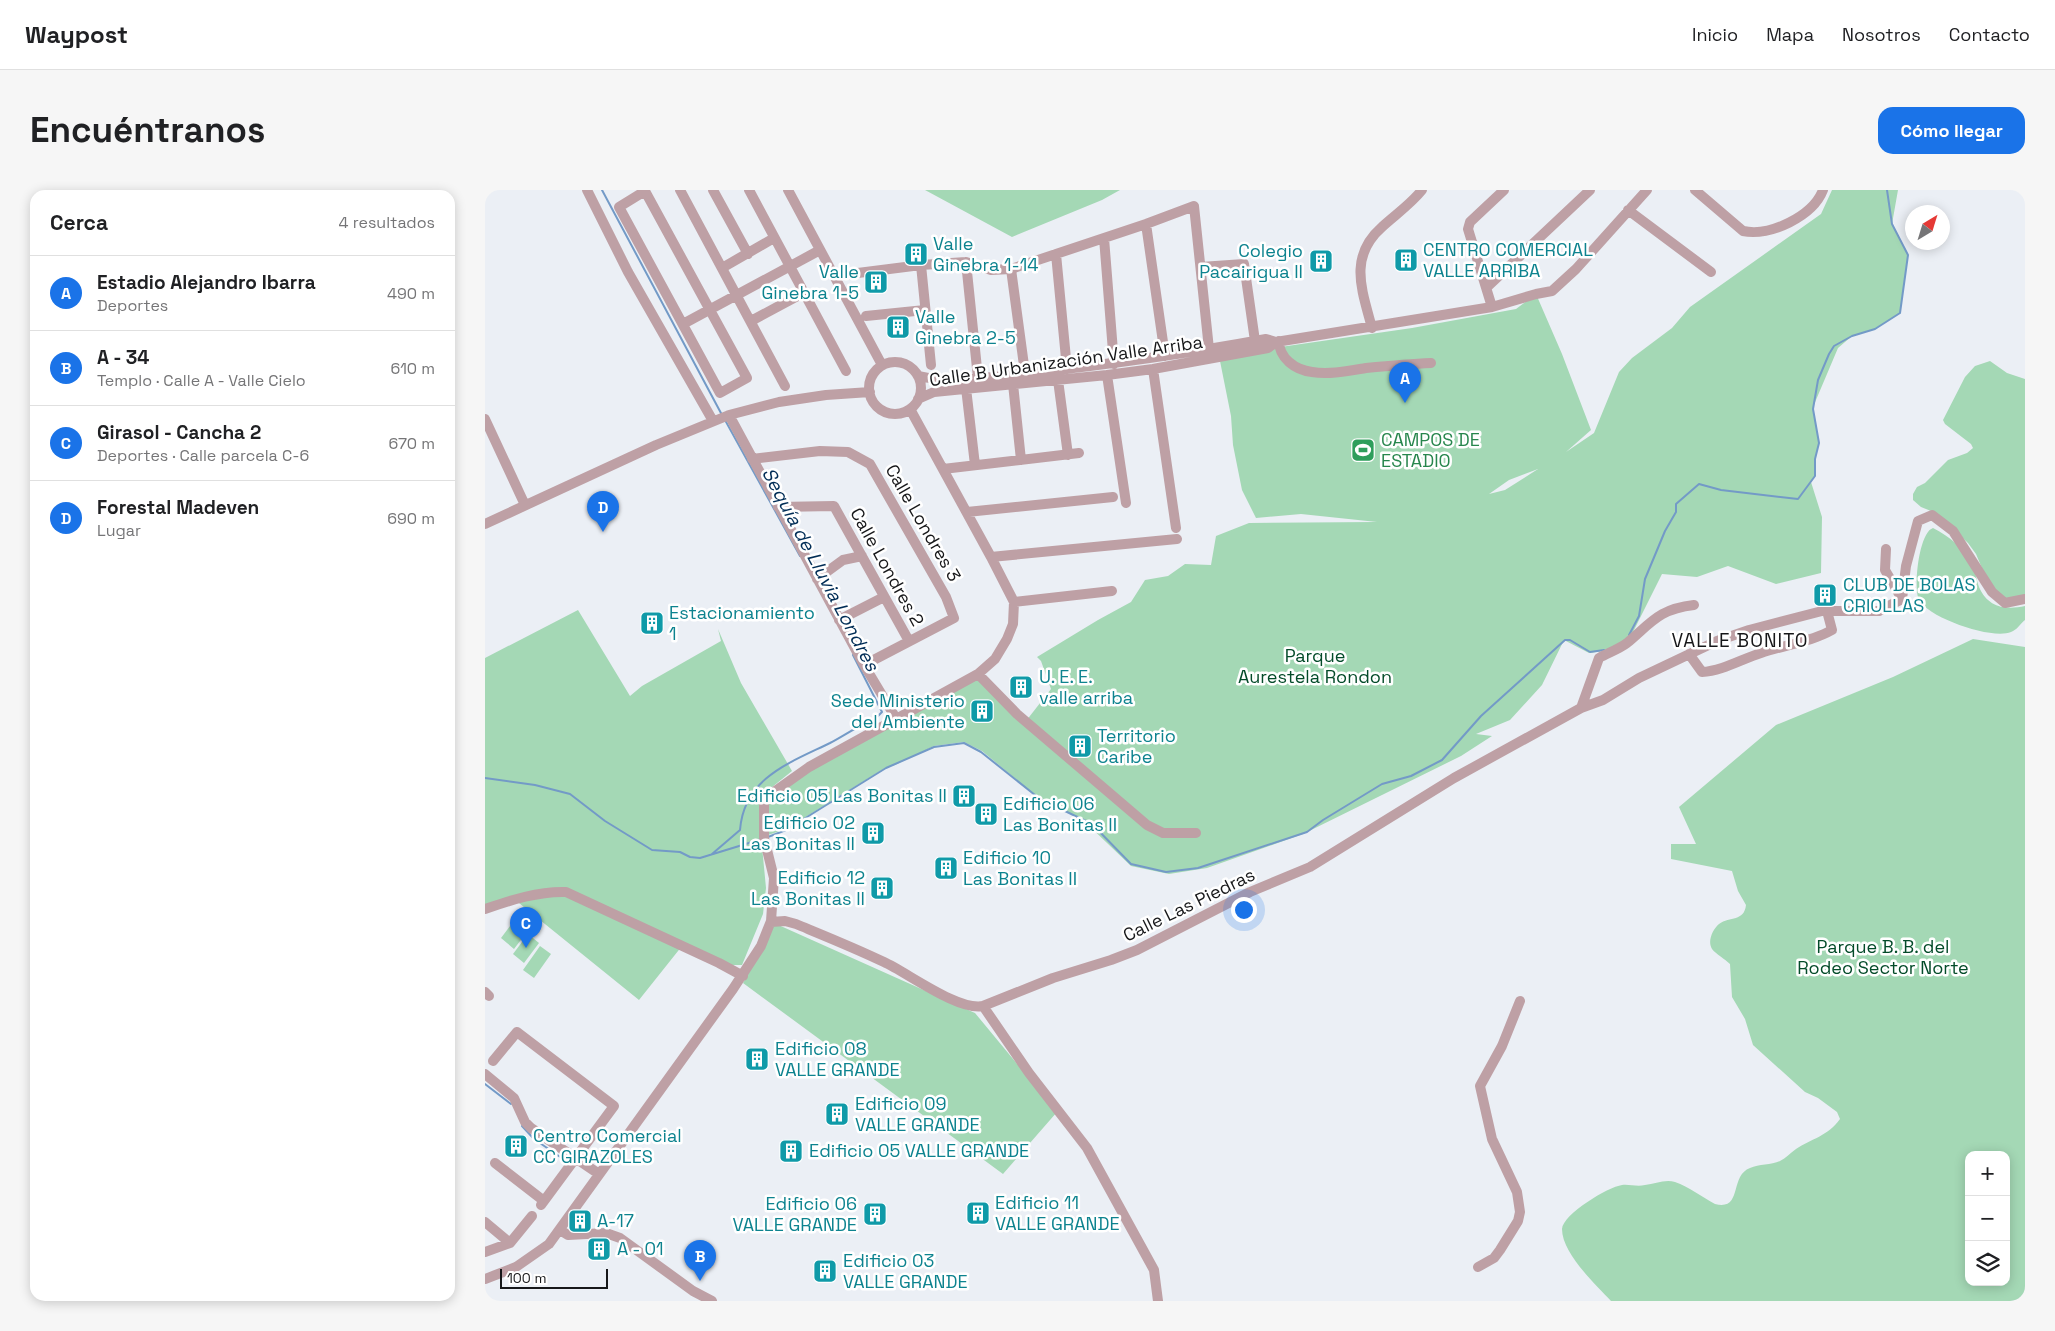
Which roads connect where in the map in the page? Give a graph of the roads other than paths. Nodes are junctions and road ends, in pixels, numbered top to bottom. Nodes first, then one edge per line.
1 (587, 190) edge
2 (680, 190) edge
3 (713, 190) edge
4 (749, 190) edge
5 (788, 190) edge
6 (1422, 190) edge
7 (1504, 190) edge
8 (1591, 190) edge
9 (1647, 190) edge
10 (1695, 190) edge
11 (1823, 190) edge
12 (1628, 210) junction
13 (1146, 224) junction
14 (774, 238) junction
15 (1104, 238) junction
16 (820, 250) junction
17 (748, 254) junction
18 (1056, 254) junction
19 (966, 262) junction
20 (921, 265) junction
21 (788, 266) junction
22 (722, 268) junction
23 (1201, 268) junction
24 (1011, 269) junction
25 (1711, 272) dead end
26 (834, 276) junction
27 (1487, 287) junction
28 (803, 293) junction
29 (736, 294) junction
30 (1492, 307) junction
31 (710, 309) junction
32 (925, 310) junction
33 (866, 316) dead end
34 (751, 321) junction
35 (683, 324) junction
36 (1372, 328) junction
37 (1255, 341) junction
38 (1277, 341) junction
39 (1209, 349) junction
40 (1165, 356) junction
41 (1431, 363) dead end
42 (1114, 364) junction
43 (882, 365) junction
44 (931, 365) dead end
45 (1067, 369) junction
46 (1153, 369) junction
47 (846, 371) dead end
48 (1025, 373) junction
49 (1107, 375) junction
50 (919, 376) junction
51 (978, 378) junction
52 (1058, 380) junction
53 (1013, 384) junction
54 (785, 386) dead end
55 (966, 388) junction
56 (869, 392) junction
57 (919, 399) junction
58 (910, 409) junction
59 (729, 415) junction
60 (485, 420) edge
61 (713, 421) junction
62 (1079, 453) dead end
63 (1068, 455) junction
64 (752, 459) junction
65 (1021, 460) junction
66 (975, 465) junction
67 (943, 469) junction
68 (1113, 497) dead end
69 (1126, 503) dead end
70 (525, 505) junction
71 (778, 507) junction
72 (967, 512) junction
73 (485, 524) edge
74 (1886, 549) dead end
75 (862, 556) junction
76 (991, 557) junction
77 (817, 579) junction
78 (1112, 591) dead end
79 (884, 597) junction
80 (1902, 599) junction
81 (2025, 599) edge
82 (1014, 602) junction
83 (1694, 605) dead end
84 (1827, 611) junction
85 (839, 620) junction
86 (909, 641) junction
87 (1689, 654) junction
88 (864, 665) junction
89 (979, 674) junction
90 (1581, 708) junction
91 (897, 720) junction
92 (1196, 834) dead end
93 (485, 909) edge
94 (771, 922) junction
95 (743, 976) junction
96 (1520, 1001) dead end
97 (983, 1006) junction
98 (493, 1061) dead end
99 (485, 1074) edge
100 (576, 1159) junction
101 (495, 1163) dead end
102 (599, 1174) junction
103 (532, 1216) dead end
104 (485, 1222) edge
105 (559, 1230) junction
106 (510, 1243) junction
107 (485, 1252) edge
108 (1478, 1267) dead end
109 (485, 1279) edge
110 (702, 1298) edge
111 (712, 1301) edge
112 (1158, 1301) edge

1 - 61 street
2 - 22 street
3 - 17 street
4 - 14 street
5 - 16 street
6 - 36 street
7 - 27 street
8 - 27 street
9 - 12 street, Calle B Urbanización Valle Arriba
10 - 11 street
12 - 25 street
12 - 30 street, Calle B Urbanización Valle Arriba
13 - 15 street
13 - 23 street
13 - 40 street
14 - 17 street
14 - 21 street
15 - 18 street
15 - 42 street
16 - 21 street
16 - 26 street
17 - 22 street
18 - 24 street
18 - 45 street
19 - 20 street
19 - 24 street
19 - 51 street
20 - 26 street
20 - 32 street
21 - 28 street
21 - 29 street
22 - 29 street
23 - 37 street
23 - 39 street
24 - 48 street
26 - 43 street
27 - 30 street
28 - 34 street
28 - 47 street
29 - 31 street
29 - 34 street
30 - 36 street, Calle B Urbanización Valle Arriba
31 - 35 street
31 - 35 street
31 - 35 street
32 - 33 street
32 - 44 street
34 - 54 street
36 - 38 street, Calle B Urbanización Valle Arriba
37 - 38 street, Calle B Urbanización Valle Arriba
37 - 39 street, Calle B Urbanización Valle Arriba
38 - 41 street
38 - 46 street, Calle B Urbanización Valle Arriba
39 - 40 street, Calle B Urbanización Valle Arriba
40 - 42 street, Calle B Urbanización Valle Arriba
42 - 45 street, Calle B Urbanización Valle Arriba
43 - 50 street
43 - 56 street
45 - 48 street, Calle B Urbanización Valle Arriba
46 - 49 street, Calle B Urbanización Valle Arriba
46 - 76 street
48 - 51 street, Calle B Urbanización Valle Arriba
49 - 52 street, Calle B Urbanización Valle Arriba
49 - 69 street
50 - 51 street, Calle B Urbanización Valle Arriba
50 - 57 street
52 - 53 street, Calle B Urbanización Valle Arriba
52 - 63 street
53 - 55 street, Calle B Urbanización Valle Arriba
53 - 65 street
55 - 57 street, Calle B Urbanización Valle Arriba
55 - 66 street
56 - 58 street
56 - 59 street
57 - 58 street
58 - 67 street
59 - 61 street
59 - 64 street
60 - 70 street
61 - 70 street
62 - 63 street
63 - 65 street
64 - 71 street
64 - 86 street, Calle Londres 3
65 - 66 street
66 - 67 street
67 - 72 street
68 - 72 street
70 - 73 street
71 - 75 street, Calle Londres 2
71 - 77 street
72 - 76 street
74 - 80 street
75 - 77 street
75 - 79 street, Calle Londres 2
76 - 82 street
77 - 85 street
78 - 82 street
79 - 85 street
79 - 86 street, Calle Londres 2
80 - 81 street
80 - 84 street, Calle Las Piedras
82 - 89 street
83 - 90 street
84 - 87 street, Calle Las Piedras
84 - 87 street
85 - 88 street
86 - 88 street, Calle Londres 3
87 - 90 street, Calle Las Piedras
88 - 91 street
89 - 91 street
89 - 92 street
90 - 97 street, Calle Las Piedras
91 - 94 street
93 - 95 street
94 - 95 street
94 - 97 street
95 - 102 street
96 - 108 street
97 - 112 street
98 - 100 street
99 - 100 street
100 - 101 street
100 - 102 street
102 - 105 street
103 - 106 street
104 - 106 street
105 - 109 street
105 - 110 street
106 - 107 street
110 - 111 street

